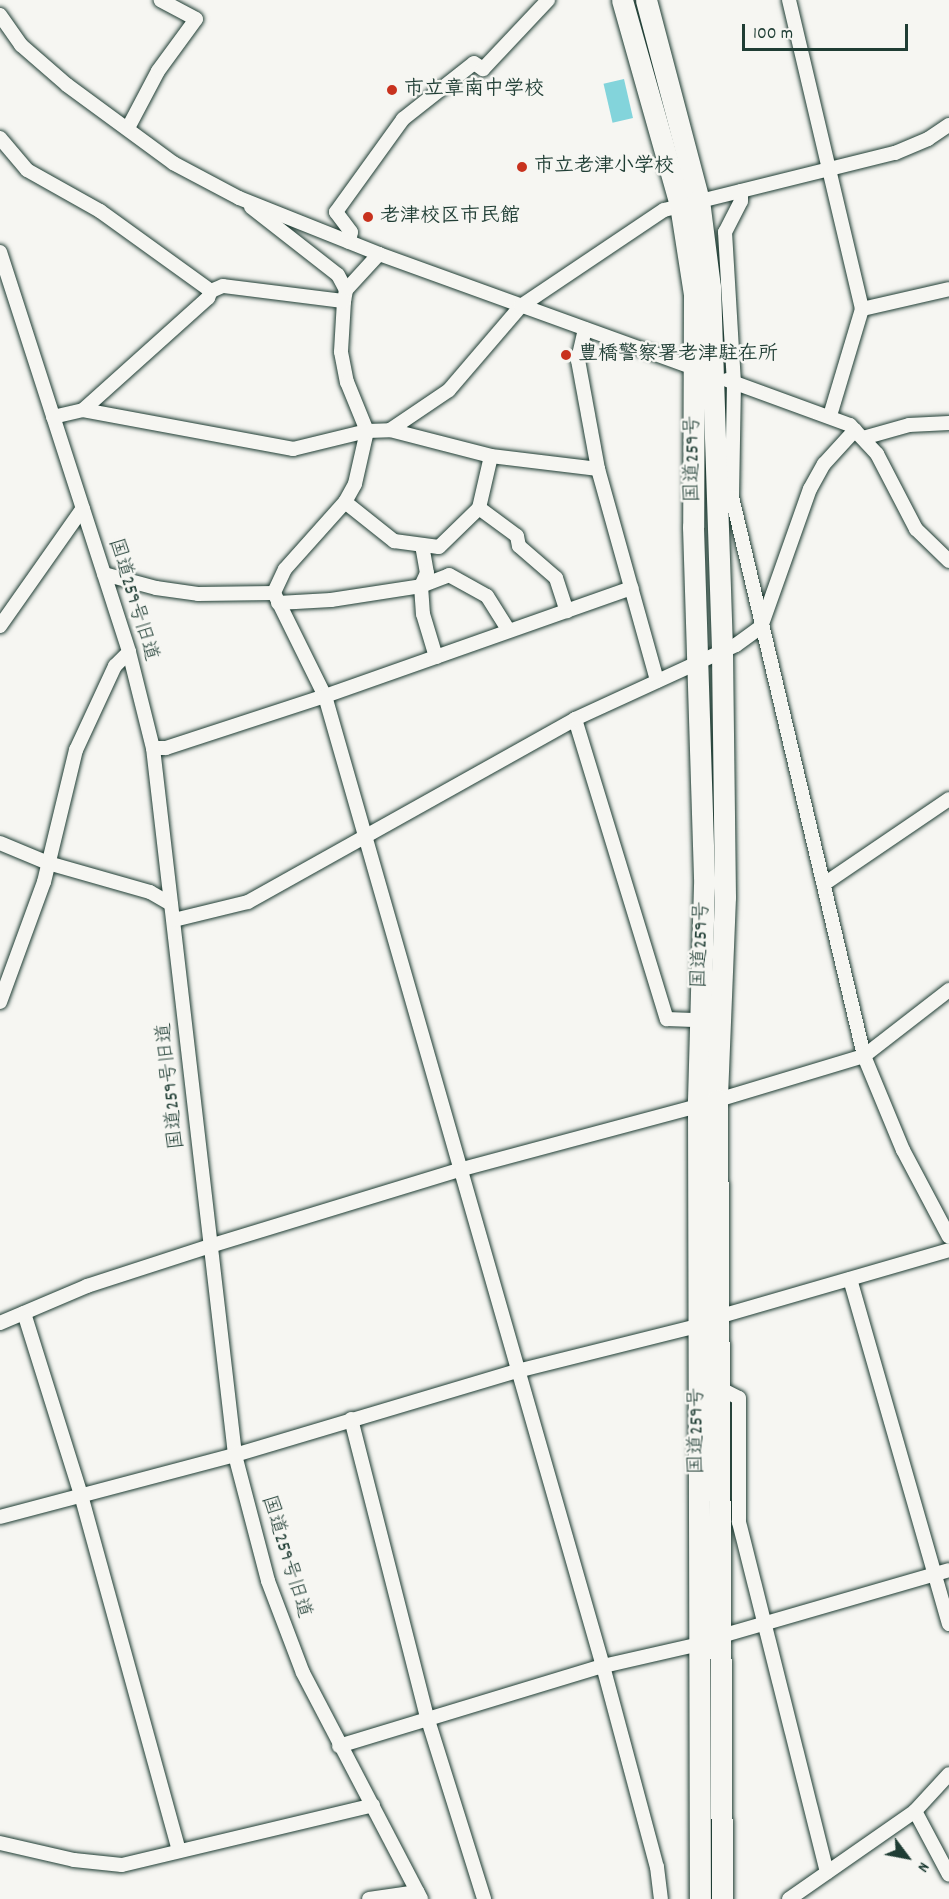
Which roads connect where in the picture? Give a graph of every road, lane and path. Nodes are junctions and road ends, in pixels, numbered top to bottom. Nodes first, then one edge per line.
1 (160, 0) edge
2 (548, 0) edge
3 (622, 0) edge
4 (646, 0) edge
5 (789, 0) edge
6 (0, 15) edge
7 (949, 125) edge
8 (128, 128) junction
9 (0, 138) edge
10 (830, 168) junction
11 (741, 191) junction
12 (238, 198) junction
13 (690, 202) junction
14 (349, 242) junction
15 (0, 252) edge
16 (379, 254) junction
17 (949, 289) edge
18 (211, 291) junction
19 (345, 295) junction
20 (0, 297) edge
21 (16, 301) junction
22 (521, 306) junction
23 (862, 309) junction
24 (585, 329) junction
25 (686, 365) dead end
26 (729, 381) junction
27 (83, 410) junction
28 (830, 416) junction
29 (53, 417) junction
30 (949, 423) edge
31 (390, 430) junction
32 (367, 431) junction
33 (859, 434) junction
34 (491, 456) junction
35 (598, 469) junction
36 (345, 502) junction
37 (83, 508) junction
38 (479, 508) junction
39 (422, 545) junction
40 (949, 561) edge
41 (104, 574) junction
42 (421, 586) junction
43 (632, 588) junction
44 (276, 598) junction
45 (567, 611) junction
46 (0, 627) edge
47 (761, 627) junction
48 (509, 631) junction
49 (129, 652) junction
50 (722, 652) junction
51 (436, 657) junction
52 (698, 664) junction
53 (657, 681) junction
54 (325, 696) junction
55 (575, 719) junction
56 (153, 748) junction
57 (949, 799) edge
58 (363, 837) junction
59 (0, 843) edge
60 (48, 863) junction
61 (824, 884) junction
62 (171, 904) junction
63 (174, 920) junction
64 (949, 990) edge
65 (0, 1002) edge
66 (700, 1020) junction
67 (864, 1056) junction
68 (708, 1103) junction
69 (459, 1170) junction
70 (949, 1237) edge
71 (210, 1246) junction
72 (949, 1250) edge
73 (850, 1279) junction
74 (24, 1313) junction
75 (721, 1316) junction
76 (0, 1323) edge
77 (697, 1326) junction
78 (517, 1371) junction
79 (721, 1389) junction
80 (351, 1419) junction
81 (235, 1455) junction
82 (81, 1495) junction
83 (0, 1517) edge
84 (949, 1570) edge
85 (934, 1574) junction
86 (767, 1621) junction
87 (949, 1624) edge
88 (721, 1636) junction
89 (700, 1644) junction
90 (603, 1666) junction
91 (429, 1720) junction
92 (339, 1746) junction
93 (949, 1774) edge
94 (373, 1805) junction
95 (915, 1811) junction
96 (0, 1843) edge
97 (179, 1851) junction
98 (827, 1872) junction
99 (949, 1875) edge
100 (419, 1895) edge
101 (369, 1899) edge
102 (484, 1899) edge
103 (661, 1899) edge
104 (700, 1899) edge
105 (722, 1899) edge
106 (789, 1899) edge

1 - 8 street
2 - 14 street
3 - 13 highway, 国道259号
4 - 13 highway, 国道259号
5 - 10 street
6 - 8 street
7 - 10 street
8 - 12 street
9 - 18 street
10 - 11 street
10 - 23 street
11 - 13 street
11 - 26 street
12 - 14 street
12 - 19 street
13 - 22 street
13 - 50 highway, 国道259号
13 - 52 highway, 国道259号
14 - 16 street
15 - 21 street, 国道259号旧道
16 - 19 street
16 - 22 street
17 - 23 street
18 - 19 street
18 - 27 street
19 - 32 street
20 - 21 street
21 - 29 street, 国道259号旧道
22 - 24 street
22 - 31 street
23 - 28 street
24 - 25 street
24 - 35 street
26 - 28 street
26 - 47 street
27 - 29 street
27 - 32 street
28 - 33 street
29 - 37 street, 国道259号旧道
30 - 33 street
31 - 32 street
31 - 34 street
32 - 36 street
33 - 40 street
33 - 47 street
34 - 35 street
34 - 38 street
35 - 43 street
36 - 39 street
36 - 44 street
37 - 41 street, 国道259号旧道
37 - 46 street
38 - 39 street
38 - 45 street
39 - 42 street
41 - 44 street
41 - 49 street, 国道259号旧道
42 - 44 street
42 - 48 street
42 - 51 street
43 - 45 street
43 - 53 street
44 - 54 street
45 - 48 street
47 - 50 street
47 - 61 street
48 - 51 street
49 - 56 street, 国道259号旧道
49 - 60 street
50 - 52 street
50 - 68 highway, 国道259号
51 - 54 street
52 - 53 street
52 - 66 highway, 国道259号
53 - 55 street
54 - 56 street
54 - 58 street
55 - 58 street
55 - 66 street
56 - 62 street, 国道259号旧道
57 - 61 street
58 - 63 street
58 - 69 street
59 - 60 street
60 - 62 street
60 - 65 street
61 - 67 street
62 - 63 street, 国道259号旧道
63 - 71 street, 国道259号旧道
64 - 67 street
66 - 68 highway, 国道259号
67 - 68 street
67 - 70 street
68 - 69 street
68 - 75 highway, 国道259号
68 - 77 highway, 国道259号
69 - 71 street
69 - 78 street
71 - 74 street
71 - 81 street, 国道259号旧道
72 - 73 street
73 - 75 street
73 - 85 street
74 - 76 street
74 - 82 street
75 - 79 highway, 国道259号
77 - 78 street
77 - 89 highway, 国道259号
78 - 80 street
78 - 90 street
79 - 86 street
79 - 88 highway, 国道259号
80 - 81 street
80 - 91 street
81 - 82 street
81 - 92 street, 国道259号旧道
82 - 83 street
82 - 97 street
84 - 85 street
85 - 86 street
85 - 87 street
86 - 88 street
86 - 98 street
88 - 105 highway, 国道259号
89 - 90 street
89 - 104 highway, 国道259号
90 - 91 street
90 - 103 street
91 - 92 street
91 - 102 street
92 - 94 street, 国道259号旧道
93 - 95 street
94 - 97 street
94 - 100 street, 国道259号旧道
95 - 98 street
95 - 99 street
96 - 97 street
98 - 106 street
100 - 101 street

